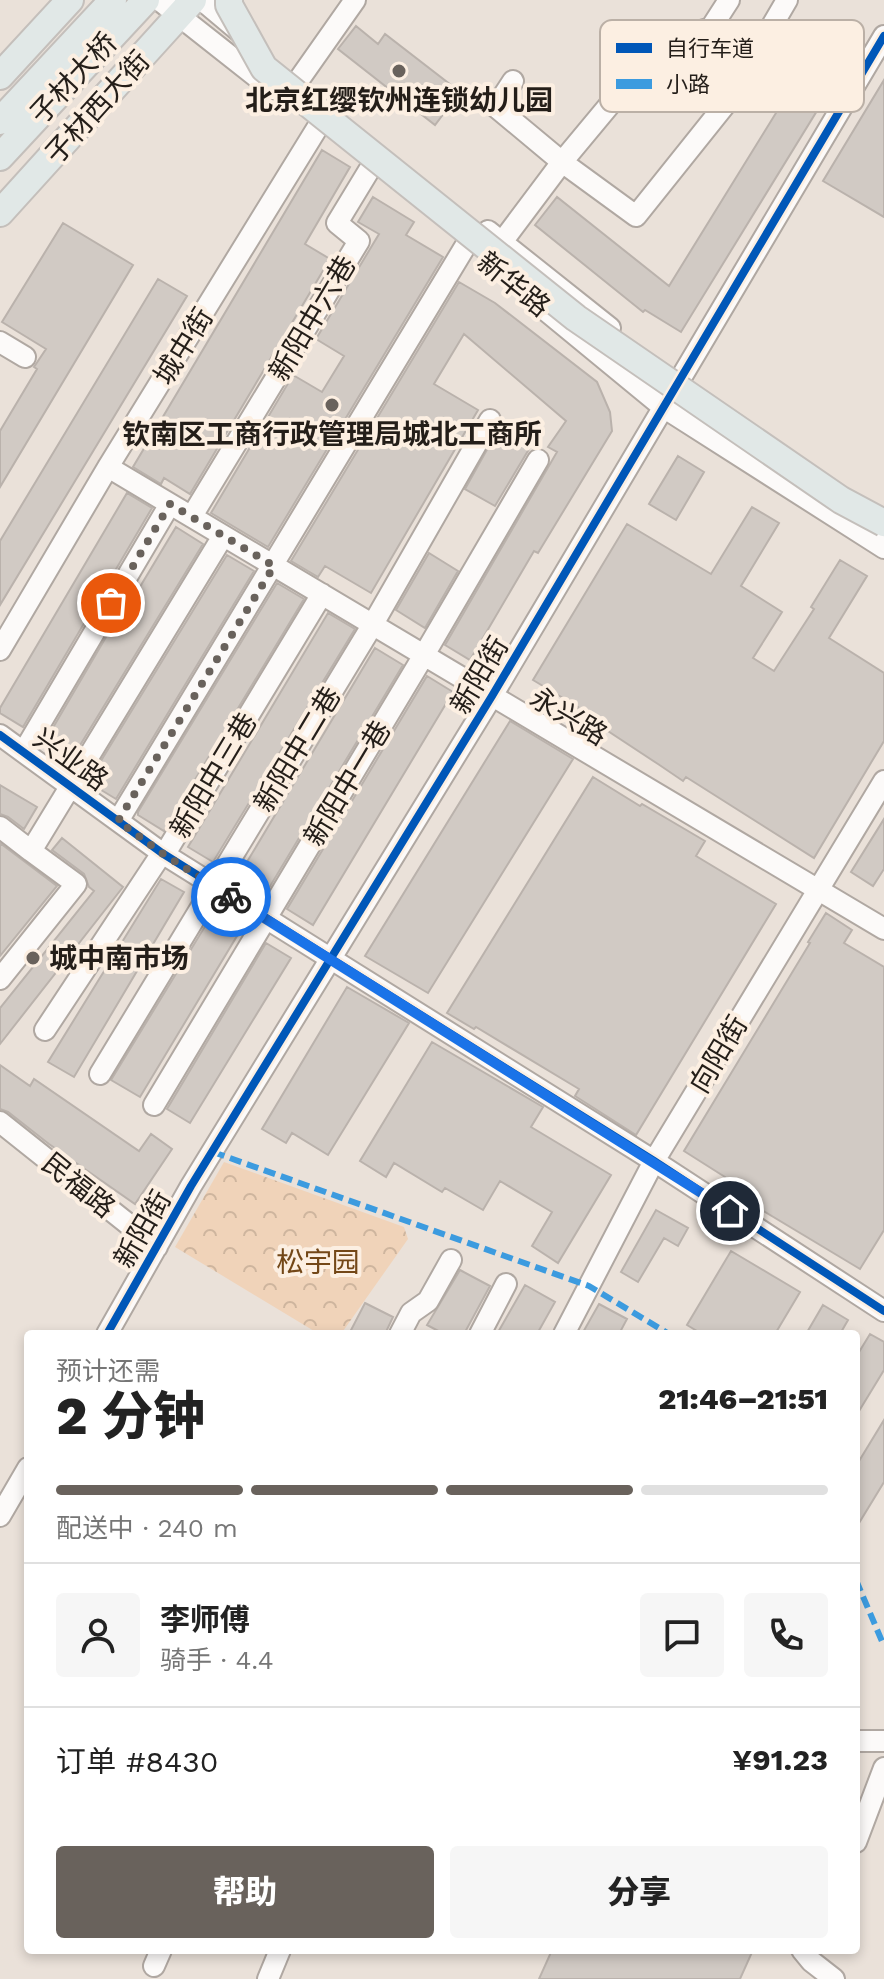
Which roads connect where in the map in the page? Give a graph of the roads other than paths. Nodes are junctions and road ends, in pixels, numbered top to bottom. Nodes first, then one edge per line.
1 (70, 0) edge
2 (113, 0) edge
3 (146, 0) edge
4 (159, 0) edge
5 (202, 0) edge
6 (229, 0) edge
7 (355, 0) edge
8 (729, 0) edge
9 (787, 0) edge
10 (186, 9) edge
11 (716, 20) edge
12 (775, 20) edge
13 (884, 36) edge
14 (864, 70) edge
15 (0, 76) edge
16 (298, 81) junction
17 (513, 81) dead end
18 (604, 112) edge
19 (719, 112) edge
20 (839, 112) edge
21 (0, 121) edge
22 (319, 125) junction
23 (0, 157) edge
24 (562, 162) junction
25 (371, 167) junction
26 (0, 213) edge
27 (502, 242) junction
28 (466, 245) junction
29 (0, 342) edge
30 (25, 357) dead end
31 (678, 382) junction
32 (663, 407) junction
33 (490, 420) dead end
34 (538, 460) dead end
35 (108, 467) junction
36 (170, 504) junction
37 (884, 515) edge
38 (192, 516) junction
39 (884, 523) edge
40 (223, 536) junction
41 (884, 548) edge
42 (274, 566) junction
43 (322, 594) junction
44 (373, 624) junction
45 (0, 650) edge
46 (424, 655) junction
47 (492, 696) junction
48 (0, 735) edge
49 (24, 751) junction
50 (884, 781) edge
51 (71, 787) junction
52 (118, 821) junction
53 (0, 827) edge
54 (31, 851) junction
55 (162, 853) junction
56 (214, 886) junction
57 (818, 890) junction
58 (265, 918) junction
59 (884, 929) edge
60 (331, 959) junction
61 (0, 979) edge
62 (45, 1030) dead end
63 (100, 1074) dead end
64 (154, 1105) dead end
65 (0, 1122) edge
66 (654, 1161) junction
67 (157, 1247) junction
68 (451, 1260) dead end
69 (506, 1284) dead end
70 (884, 1311) edge
71 (109, 1330) edge
72 (402, 1330) edge
73 (482, 1330) edge
74 (566, 1330) edge
75 (24, 1475) edge
76 (0, 1516) edge
77 (860, 1741) edge
78 (884, 1741) edge
79 (884, 1768) edge
80 (860, 1831) edge
81 (278, 1954) edge
82 (808, 1960) edge
83 (268, 1979) edge
84 (834, 1979) edge

1 - 15 main road
2 - 21 main road, 子材大桥
3 - 23 main road, 子材大桥
4 - 10 street, 新华路
5 - 16 street, 新华路
6 - 39 main road, bridge
7 - 16 street
8 - 11 street
9 - 12 street
10 - 22 street, 新华路
10 - 26 main road, 子材西大街
13 - 14 street, 新阳街
16 - 27 street, 新华路
17 - 24 street
18 - 24 street
19 - 24 street
20 - 31 street, 新阳街
22 - 25 street, 新华路
22 - 35 street, 城中街
24 - 27 street
25 - 28 street, 新华路
25 - 38 street, 新阳中六巷
27 - 31 street, 新华路
28 - 32 street, 新华路
28 - 42 street
29 - 30 street
31 - 32 street, 新阳街
31 - 37 street, 新华路
32 - 41 street, 新华路
32 - 47 street, 新阳街
33 - 44 street, 新阳中二巷
34 - 46 street, 新阳中一巷
35 - 36 street, 永兴路
35 - 45 street, 城中街
36 - 38 street, 永兴路
36 - 49 street
38 - 40 street, 永兴路
40 - 42 street, 永兴路
40 - 51 street
42 - 43 street, 永兴路
42 - 52 street
43 - 44 street, 永兴路
43 - 55 street, 新阳中三巷
44 - 46 street, 永兴路
44 - 56 street, 新阳中二巷
46 - 47 street, 永兴路
46 - 58 street, 新阳中一巷
47 - 57 street, 永兴路
47 - 60 street, 新阳街
48 - 49 street, 兴业路
49 - 51 street, 兴业路
50 - 57 street, 向阳街
51 - 52 street, 兴业路
51 - 54 street
52 - 55 street, 兴业路
53 - 54 street
54 - 61 street
55 - 56 street, 兴业路
55 - 62 street, 新阳中三巷
56 - 58 street, 兴业路
56 - 63 street, 新阳中二巷
57 - 59 street, 永兴路
57 - 66 street, 向阳街
58 - 60 street, 兴业路
58 - 64 street, 新阳中一巷
60 - 66 street, 兴业路
60 - 67 street, 新阳街
65 - 67 street, 民福路
66 - 70 street, 兴业路
66 - 74 street, 向阳街
67 - 71 street, 新阳街
68 - 72 street
69 - 73 street
75 - 76 street
77 - 78 street
79 - 80 street
81 - 83 street
82 - 84 street

